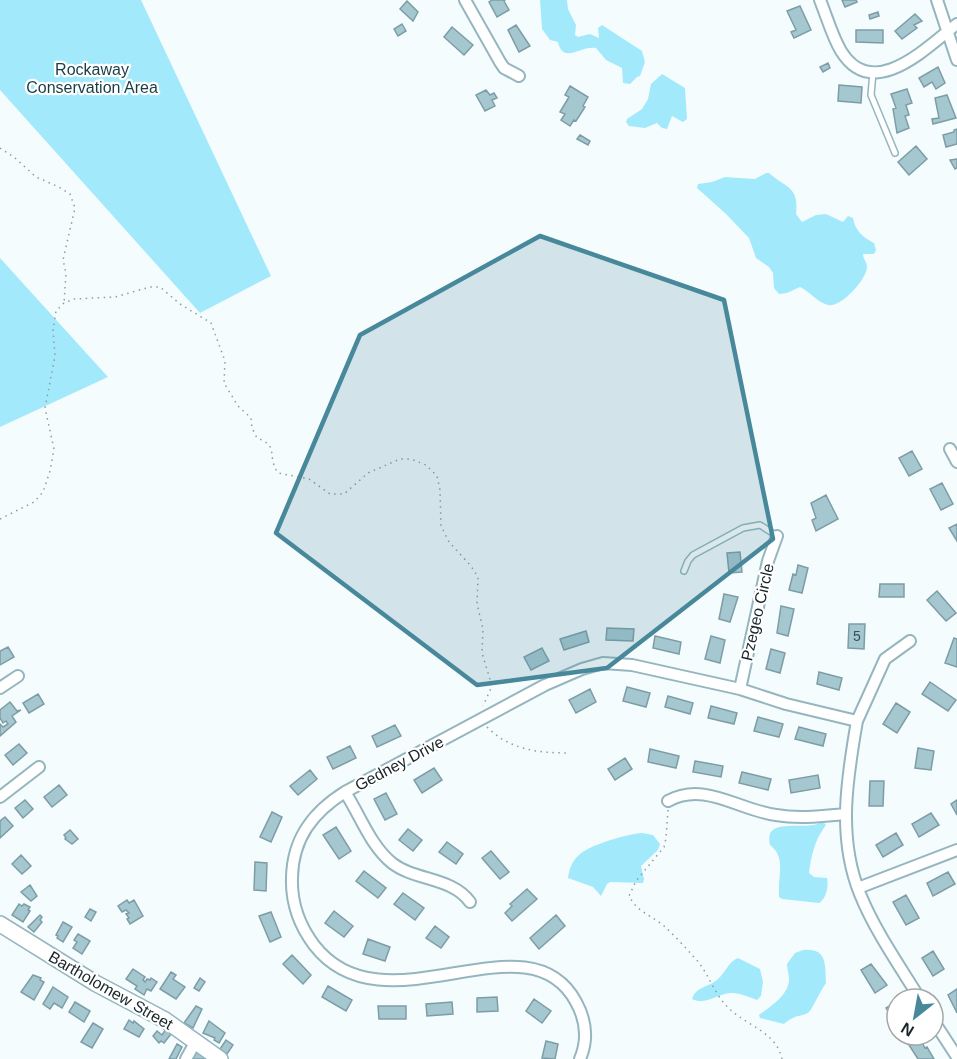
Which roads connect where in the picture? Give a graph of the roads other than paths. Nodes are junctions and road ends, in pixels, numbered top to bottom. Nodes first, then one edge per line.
1 (465, 0) edge
2 (820, 0) edge
3 (937, 0) edge
4 (957, 24) edge
5 (947, 32) junction
6 (957, 60) edge
7 (873, 72) junction
8 (519, 76) dead end
9 (895, 153) dead end
10 (951, 449) dead end
11 (957, 462) edge
12 (777, 536) joint
13 (684, 570) dead end
14 (910, 641) dead end
15 (18, 676) dead end
16 (0, 688) edge
17 (740, 689) junction
18 (857, 721) junction
19 (39, 767) dead end
20 (345, 792) junction
21 (0, 797) edge
22 (668, 801) road end
23 (846, 814) junction
24 (957, 850) edge
25 (858, 888) junction
26 (470, 903) dead end
27 (0, 924) edge
28 (913, 987) edge
29 (945, 1038) edge
30 (196, 1041) junction
31 (957, 1057) edge
32 (186, 1059) edge
33 (220, 1059) edge
34 (580, 1059) edge

1 - 8 street
2 - 7 street
3 - 5 street
4 - 5 street
5 - 6 street
5 - 7 street
7 - 9 lane
10 - 11 street
12 - 13 lane
12 - 17 street, Pzegeo Circle
14 - 18 street
15 - 16 street
17 - 18 street, Gedney Drive
17 - 20 street, Gedney Drive
18 - 23 street
19 - 21 street
20 - 26 street
20 - 34 street, Gedney Drive
22 - 23 street
23 - 25 street
24 - 25 street
25 - 28 street
27 - 30 main road, Bartholomew Street
29 - 31 street
30 - 32 street
30 - 33 main road, Bartholomew Street

